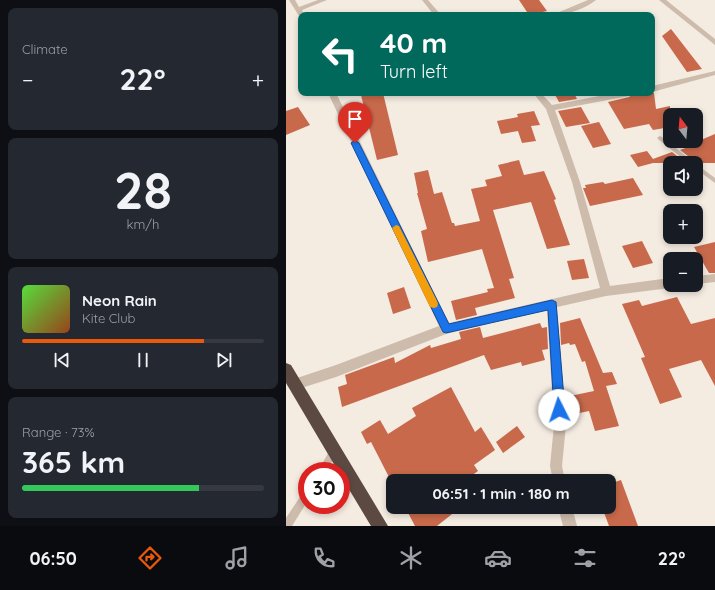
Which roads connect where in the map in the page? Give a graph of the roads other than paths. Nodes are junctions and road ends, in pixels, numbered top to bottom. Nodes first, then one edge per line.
1 (292, 0) edge
2 (324, 0) edge
3 (425, 0) edge
4 (593, 0) edge
5 (662, 0) edge
6 (300, 12) edge
7 (435, 12) edge
8 (565, 12) edge
9 (715, 43) edge
10 (715, 73) edge
11 (655, 88) edge
12 (333, 96) edge
13 (540, 96) edge
14 (613, 96) edge
15 (550, 108) junction
16 (660, 138) dead end
17 (683, 156) edge
18 (703, 172) edge
19 (715, 181) edge
20 (715, 278) edge
21 (703, 279) edge
22 (663, 283) edge
23 (606, 291) junction
24 (552, 305) junction
25 (446, 329) junction
26 (286, 370) edge
27 (295, 384) junction
28 (334, 451) junction
29 (327, 462) edge
30 (558, 474) edge
31 (298, 508) edge
32 (567, 514) edge
33 (286, 526) edge
34 (380, 526) edge
35 (570, 526) edge

1 - 6 street
2 - 6 street
3 - 7 street
4 - 8 street
5 - 9 street
10 - 11 street
12 - 25 street
13 - 15 street
14 - 15 street
15 - 23 street
16 - 17 lane
18 - 19 lane
20 - 21 street
22 - 23 street
23 - 24 street
24 - 25 street
24 - 30 street
25 - 27 street
26 - 27 highway
27 - 28 highway
28 - 29 lane
28 - 34 highway
31 - 33 lane
32 - 35 street

